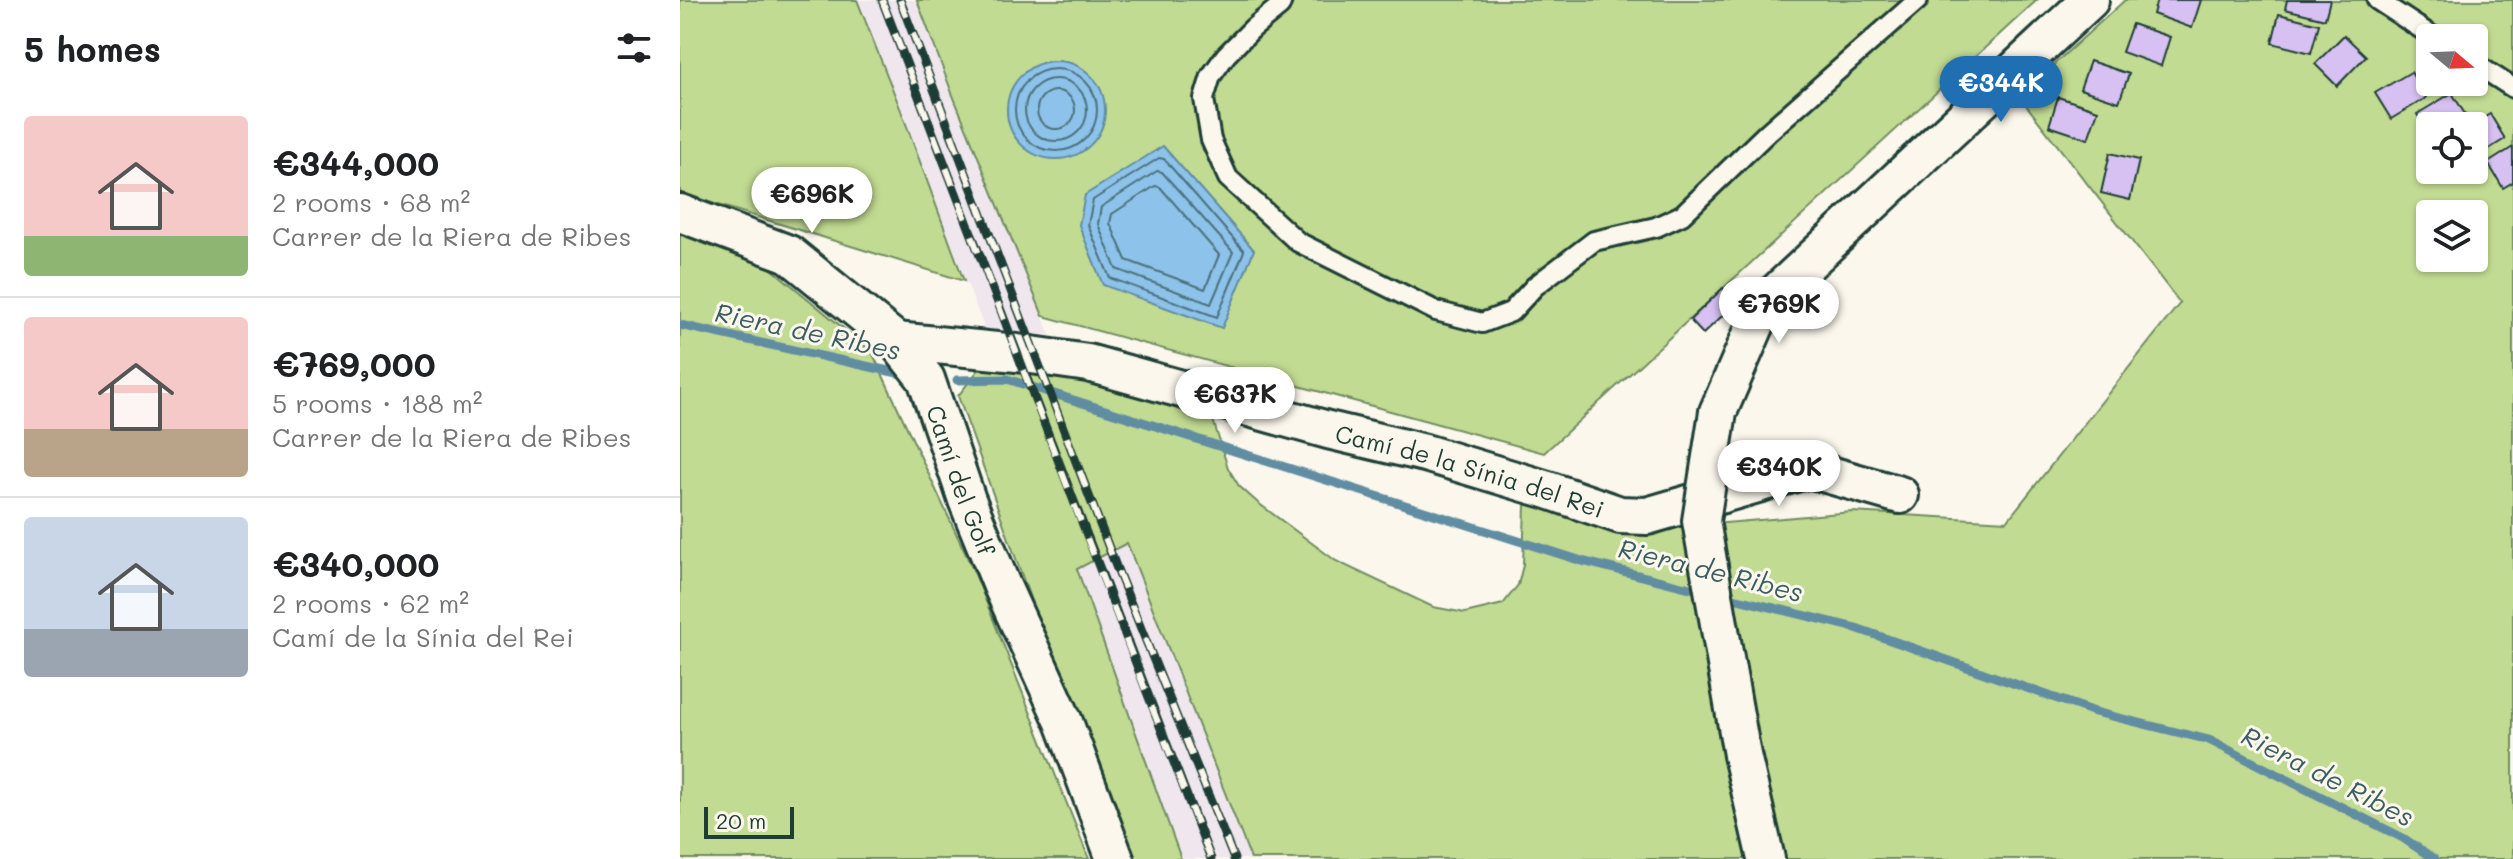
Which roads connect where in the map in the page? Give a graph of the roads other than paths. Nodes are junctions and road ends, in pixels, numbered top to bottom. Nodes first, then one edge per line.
1 (1282, 0) edge
2 (1918, 0) edge
3 (2090, 0) edge
4 (2377, 0) edge
5 (2416, 26) edge
6 (2488, 72) edge
7 (2513, 88) edge
8 (680, 213) edge
9 (896, 341) junction
10 (1900, 495) dead end
11 (1115, 859) edge
12 (1766, 859) edge

1 - 2 lane
3 - 12 street, bridge
4 - 5 lane
6 - 7 lane
8 - 9 street, Camí del Golf
9 - 10 street, Camí de la Sínia del Rei
9 - 11 street, Camí del Golf

